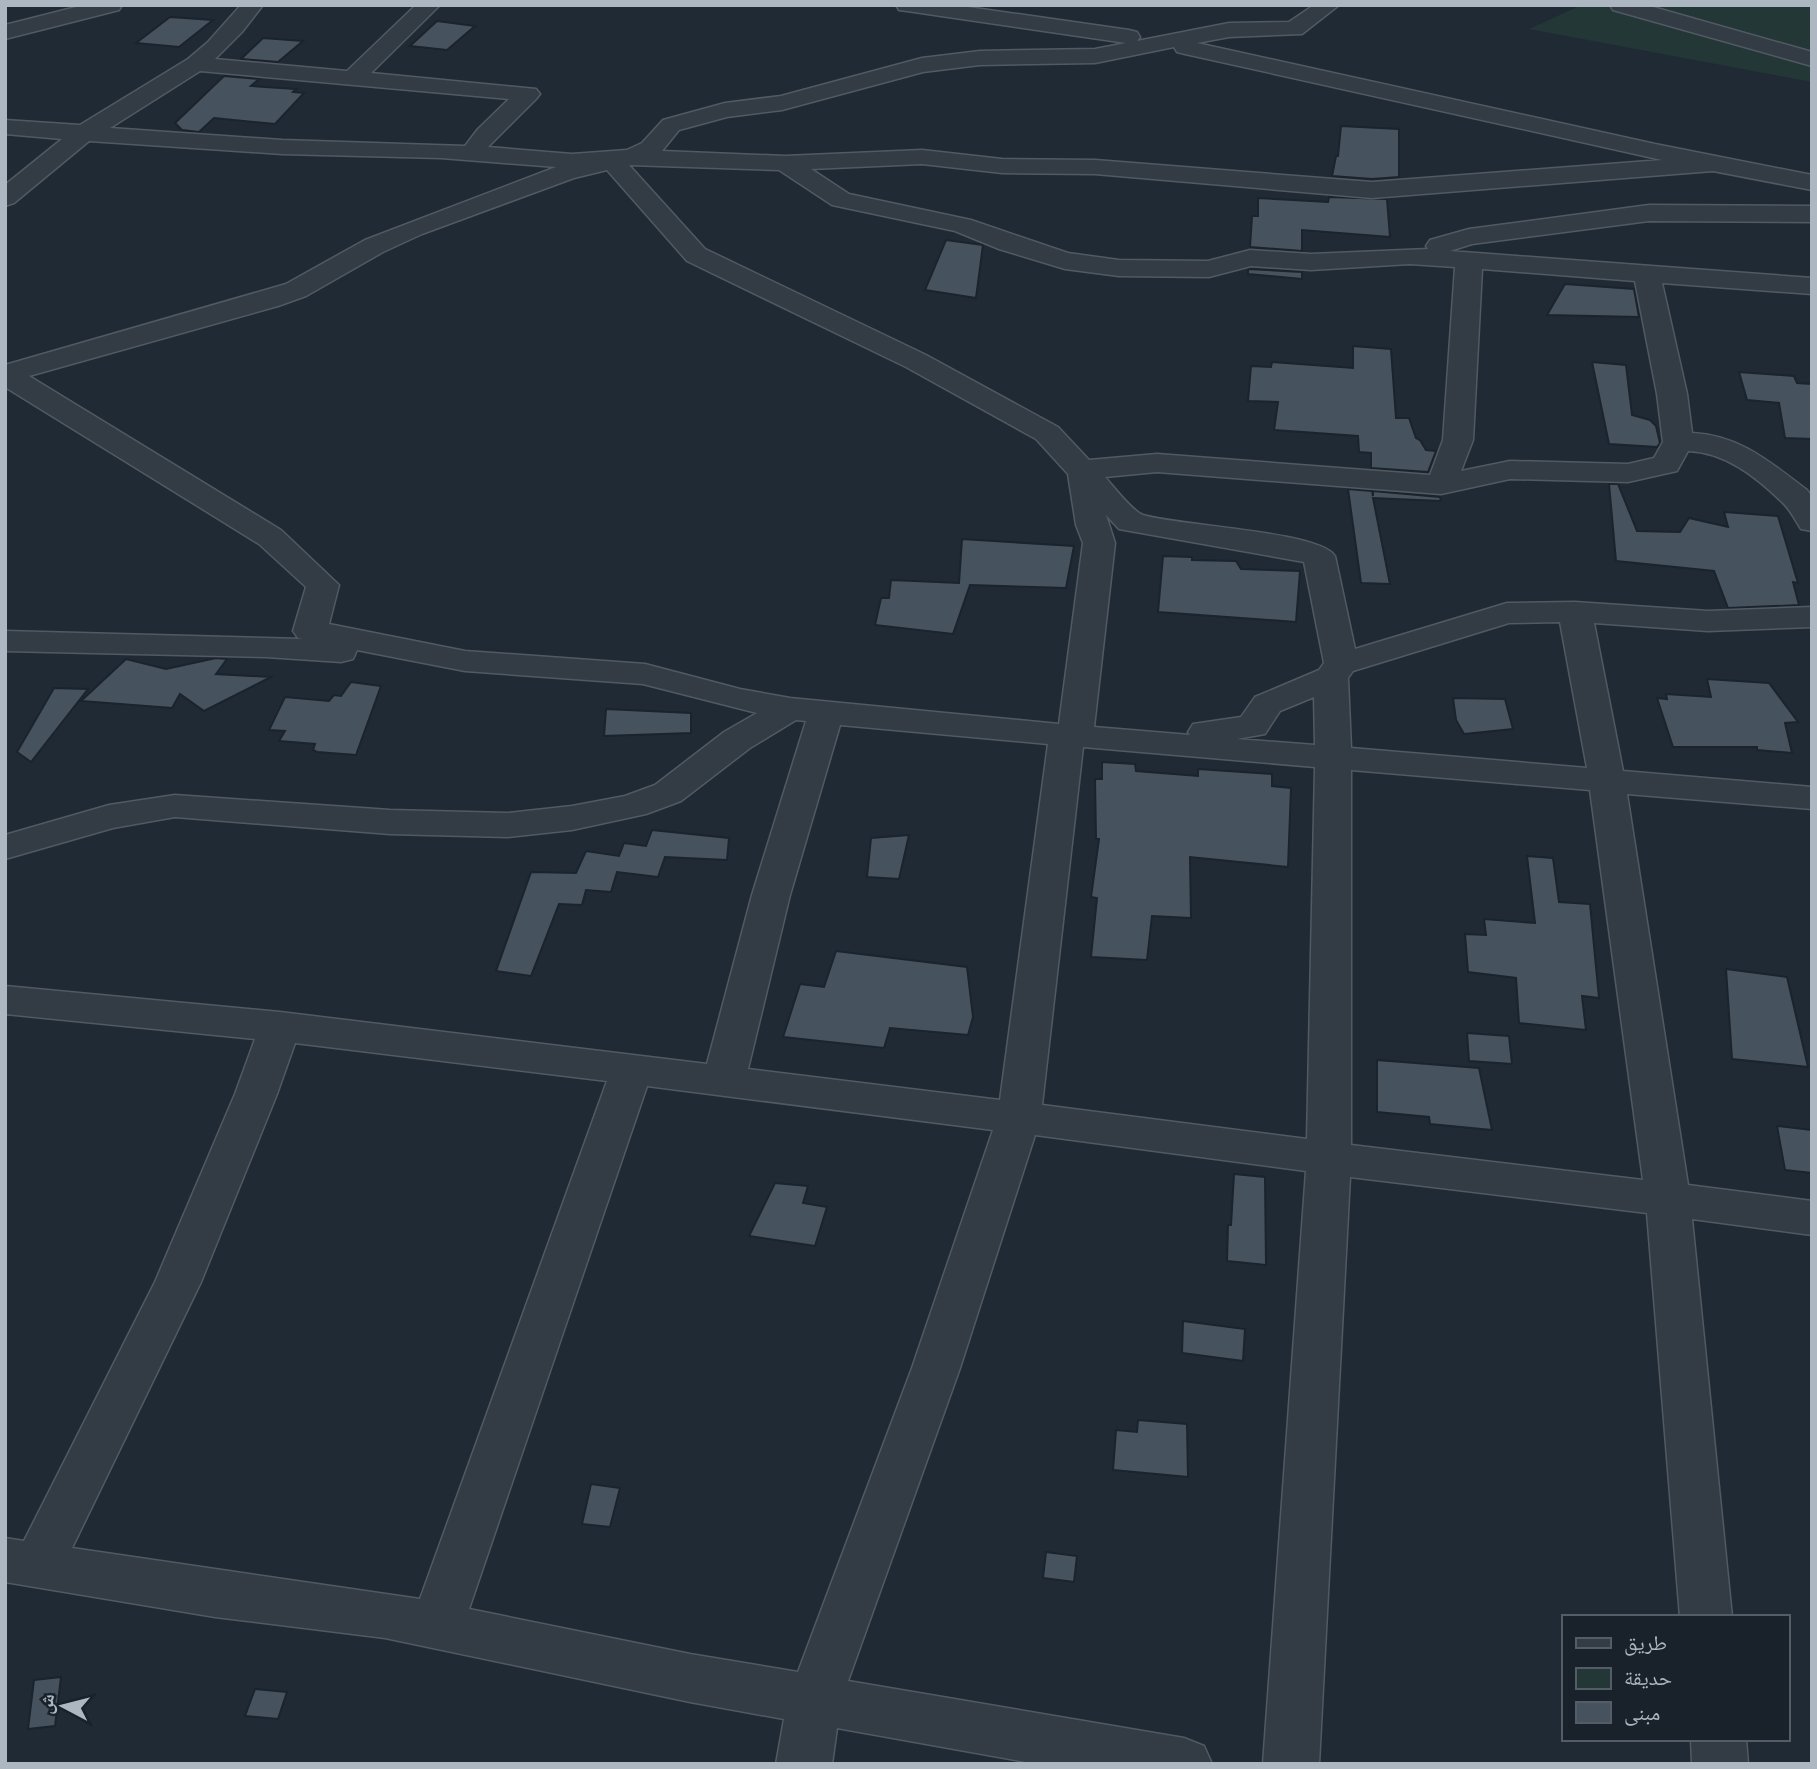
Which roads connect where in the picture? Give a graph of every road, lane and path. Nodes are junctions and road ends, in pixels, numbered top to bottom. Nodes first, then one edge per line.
1 (111, 5) edge
2 (252, 5) edge
3 (429, 5) edge
4 (907, 5) edge
5 (1328, 5) edge
6 (1622, 5) edge
7 (5, 32) edge
8 (1162, 42) junction
9 (1812, 59) edge
10 (199, 64) junction
11 (353, 77) junction
12 (5, 127) edge
13 (84, 133) junction
14 (471, 153) junction
15 (619, 158) junction
16 (785, 163) junction
17 (1713, 164) junction
18 (1807, 182) edge
19 (5, 198) edge
20 (1812, 213) edge
21 (1410, 256) junction
22 (1469, 260) junction
23 (1647, 275) junction
24 (1812, 286) edge
25 (5, 374) edge
26 (1678, 442) junction
27 (1083, 470) junction
28 (1441, 485) junction
29 (1811, 519) edge
30 (1575, 612) junction
31 (1812, 617) edge
32 (5, 641) edge
33 (466, 661) junction
34 (1336, 670) junction
35 (808, 710) junction
36 (1072, 731) junction
37 (1333, 757) junction
38 (1607, 780) junction
39 (1812, 799) edge
40 (5, 847) edge
41 (5, 1000) edge
42 (279, 1026) junction
43 (632, 1069) junction
44 (724, 1081) junction
45 (1019, 1117) junction
46 (1329, 1158) junction
47 (1668, 1197) junction
48 (1812, 1218) edge
49 (22, 1562) edge
50 (1706, 1615) edge
51 (438, 1626) junction
52 (814, 1701) junction
53 (1718, 1741) edge
54 (804, 1764) edge
55 (1184, 1764) edge
56 (1291, 1764) edge
57 (1720, 1764) edge

1 - 7 street
2 - 10 street
3 - 11 street
4 - 8 street
5 - 8 street
6 - 9 street
8 - 15 street
8 - 17 street
10 - 11 street
10 - 13 street
11 - 14 street
12 - 13 street
13 - 14 street
13 - 19 street
14 - 15 street
15 - 16 street
15 - 25 street
15 - 27 street
16 - 17 street
16 - 21 street
17 - 18 street
18 - 20 street
20 - 21 street
21 - 22 street
22 - 23 street
22 - 28 street
23 - 24 street
23 - 26 street
25 - 33 street
26 - 28 street
26 - 29 street
27 - 28 street
27 - 34 street
27 - 36 street
30 - 31 street
30 - 34 street
30 - 38 street
32 - 33 street
33 - 35 street
34 - 36 street
34 - 37 street
35 - 36 street
35 - 40 street
35 - 44 street
36 - 37 street
36 - 45 street
37 - 38 street
37 - 46 street
38 - 39 street
38 - 47 street
41 - 42 street
42 - 43 street
42 - 49 street
43 - 44 street
43 - 51 street
44 - 45 street
45 - 46 street
45 - 52 street
46 - 47 street
46 - 56 street
47 - 48 street
47 - 50 street
49 - 51 street
51 - 52 street
52 - 54 street
52 - 55 street
53 - 57 street

